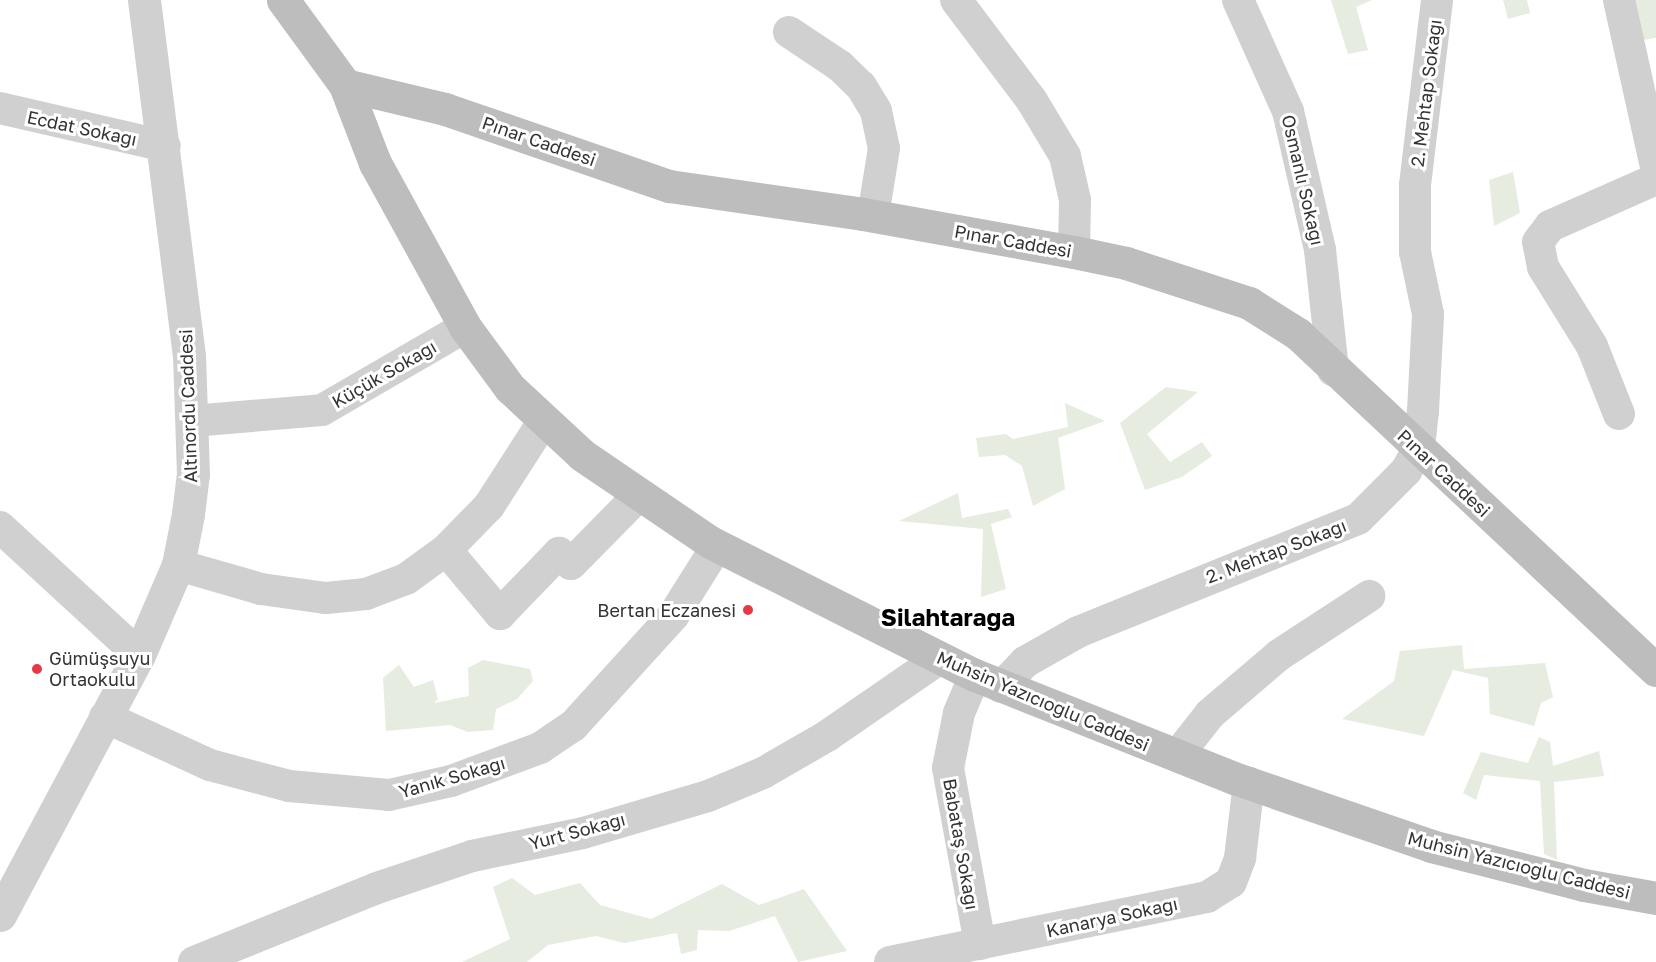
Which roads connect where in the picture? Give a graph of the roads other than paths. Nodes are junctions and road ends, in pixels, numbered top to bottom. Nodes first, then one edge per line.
1 (144, 0) edge
2 (283, 0) edge
3 (956, 0) edge
4 (1238, 0) edge
5 (1437, 0) edge
6 (1619, 0) edge
7 (789, 32) dead end
8 (345, 85) junction
9 (0, 108) edge
10 (165, 146) junction
11 (1656, 167) edge
12 (1656, 179) edge
13 (873, 216) junction
14 (1074, 252) junction
15 (465, 327) junction
16 (1333, 370) junction
17 (1619, 414) dead end
18 (192, 421) junction
19 (543, 422) junction
20 (1419, 448) junction
21 (638, 496) junction
22 (0, 527) edge
23 (717, 546) junction
24 (446, 550) junction
25 (178, 565) junction
26 (1369, 596) dead end
27 (139, 655) junction
28 (940, 658) junction
29 (1656, 670) edge
30 (988, 681) junction
31 (105, 717) junction
32 (1177, 756) junction
33 (1249, 783) junction
34 (1656, 898) edge
35 (0, 915) edge
36 (980, 944) junction
37 (194, 962) edge
38 (890, 962) edge

1 - 10 street, Altınordu Caddesi
2 - 8 main road
3 - 14 street
4 - 16 street, Osmanlı Sokağı
5 - 20 street, 2. Mehtap Sokağı
6 - 11 street
7 - 13 street
8 - 13 main road, Pınar Caddesi
8 - 15 main road, Muhsin Yazıcıoğlu Caddesi
9 - 10 street, Ecdat Sokağı
10 - 18 street, Altınordu Caddesi
12 - 17 street
13 - 14 main road, Pınar Caddesi
14 - 16 main road, Pınar Caddesi
15 - 18 street, Küçük Sokağı
15 - 19 main road, Muhsin Yazıcıoğlu Caddesi
16 - 20 main road, Pınar Caddesi
18 - 25 street, Altınordu Caddesi
19 - 21 main road, Muhsin Yazıcıoğlu Caddesi
19 - 24 street
20 - 29 main road, Pınar Caddesi
20 - 30 street, 2. Mehtap Sokağı
21 - 23 main road, Muhsin Yazıcıoğlu Caddesi
21 - 24 street
22 - 27 street
23 - 28 main road, Muhsin Yazıcıoğlu Caddesi
23 - 31 street, Yanık Sokağı
24 - 25 street
25 - 27 street, Altınordu Caddesi
26 - 32 street
27 - 31 street, Altınordu Caddesi
28 - 30 main road, Muhsin Yazıcıoğlu Caddesi
28 - 37 street, Yurt Sokağı
30 - 32 main road, Muhsin Yazıcıoğlu Caddesi
30 - 36 street, Babataş Sokağı
31 - 35 street, Altınordu Caddesi
32 - 33 main road, Muhsin Yazıcıoğlu Caddesi
33 - 34 main road, Muhsin Yazıcıoğlu Caddesi
33 - 36 street, Kanarya Sokağı
36 - 38 street, Kanarya Sokağı

